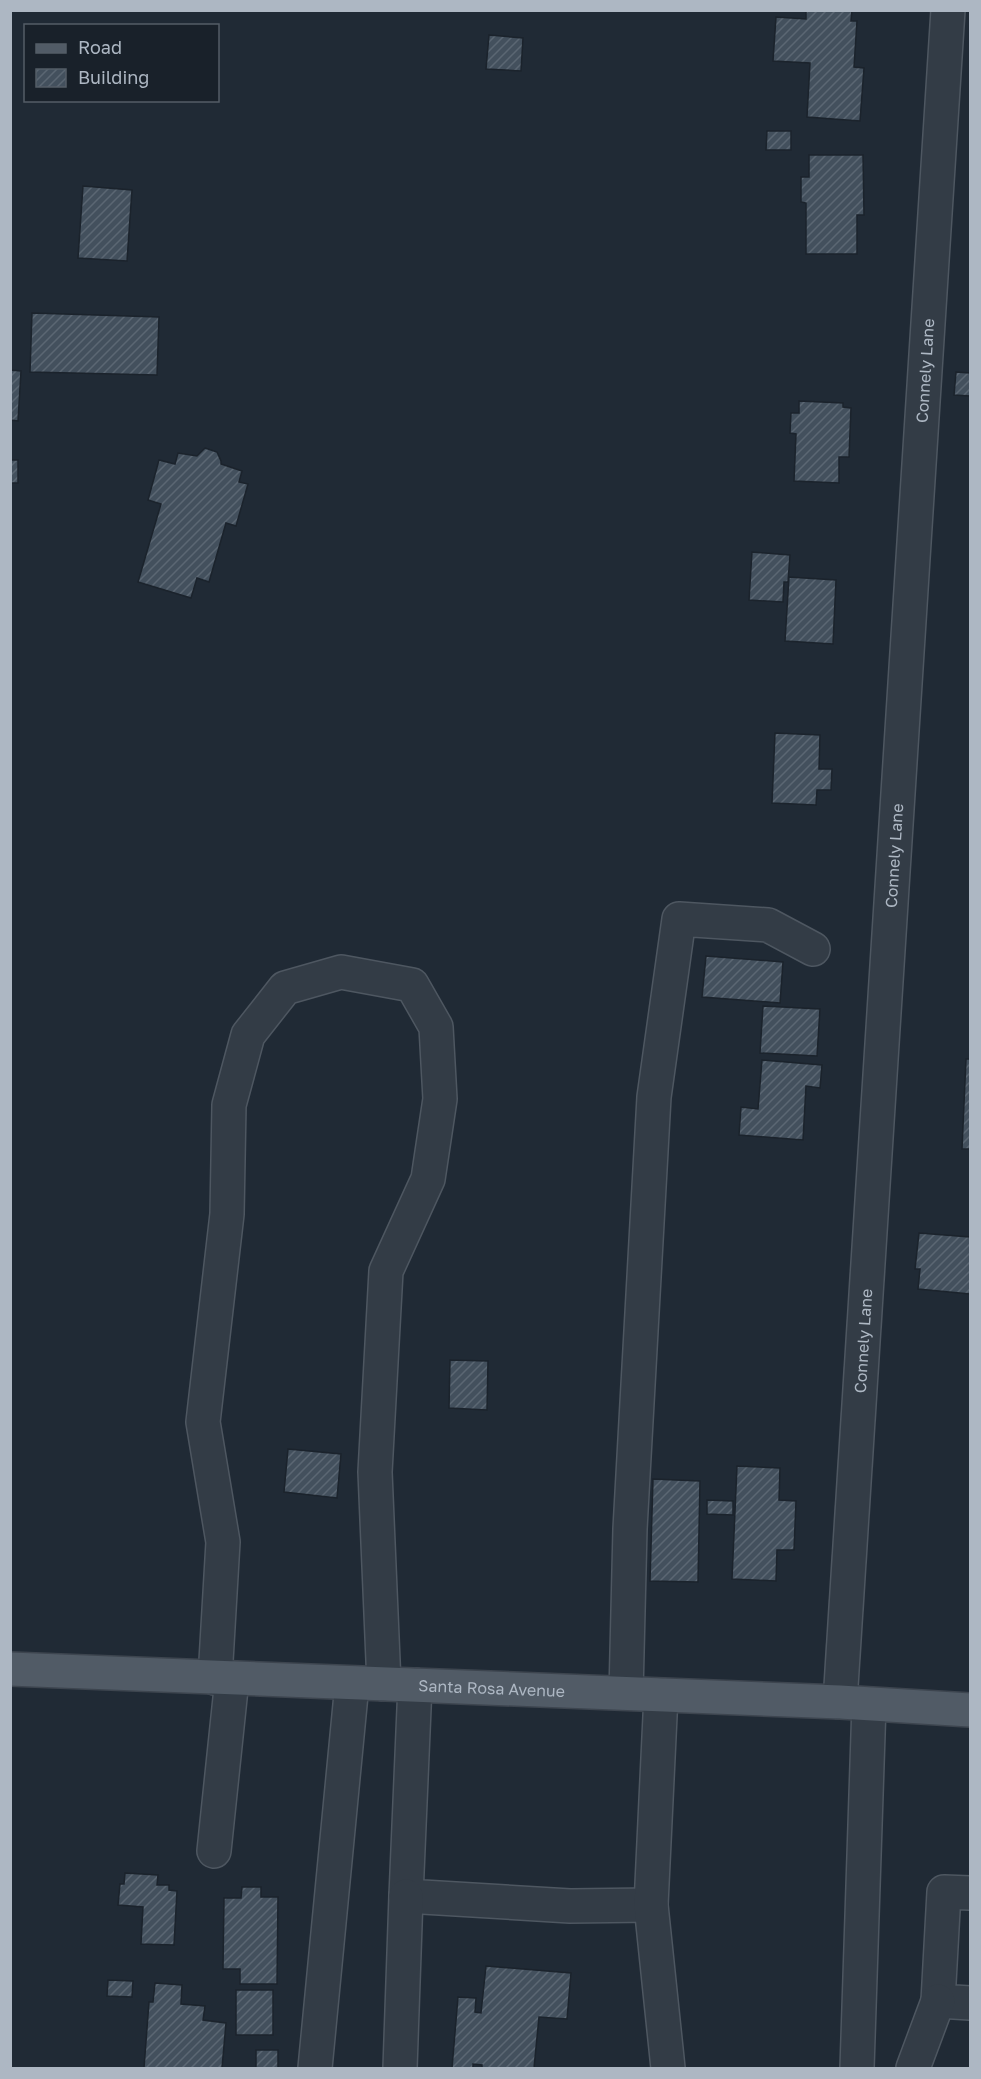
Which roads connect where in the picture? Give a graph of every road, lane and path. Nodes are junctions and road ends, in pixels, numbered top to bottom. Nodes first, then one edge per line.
1 (948, 10) edge
2 (813, 949) dead end
3 (10, 1668) edge
4 (224, 1678) junction
5 (352, 1684) junction
6 (399, 1685) junction
7 (626, 1694) junction
8 (661, 1695) junction
9 (855, 1703) junction
10 (970, 1710) edge
11 (214, 1851) dead end
12 (970, 1893) edge
13 (406, 1896) junction
14 (651, 1905) junction
15 (938, 2001) junction
16 (970, 2002) edge
17 (315, 2068) edge
18 (400, 2068) edge
19 (668, 2068) edge
20 (857, 2068) edge
21 (913, 2068) edge

1 - 9 street, Connely Lane
2 - 7 street
3 - 4 main road, Santa Rosa Avenue
4 - 5 main road, Santa Rosa Avenue
4 - 6 street
4 - 11 street
5 - 6 main road, Santa Rosa Avenue
5 - 17 street
6 - 7 main road, Santa Rosa Avenue
6 - 13 street
7 - 8 main road, Santa Rosa Avenue
8 - 9 main road, Santa Rosa Avenue
8 - 14 street
9 - 10 main road, Santa Rosa Avenue
9 - 20 street, Connely Lane
12 - 15 street
13 - 14 street
13 - 18 street
14 - 19 street
15 - 16 street
15 - 21 street

